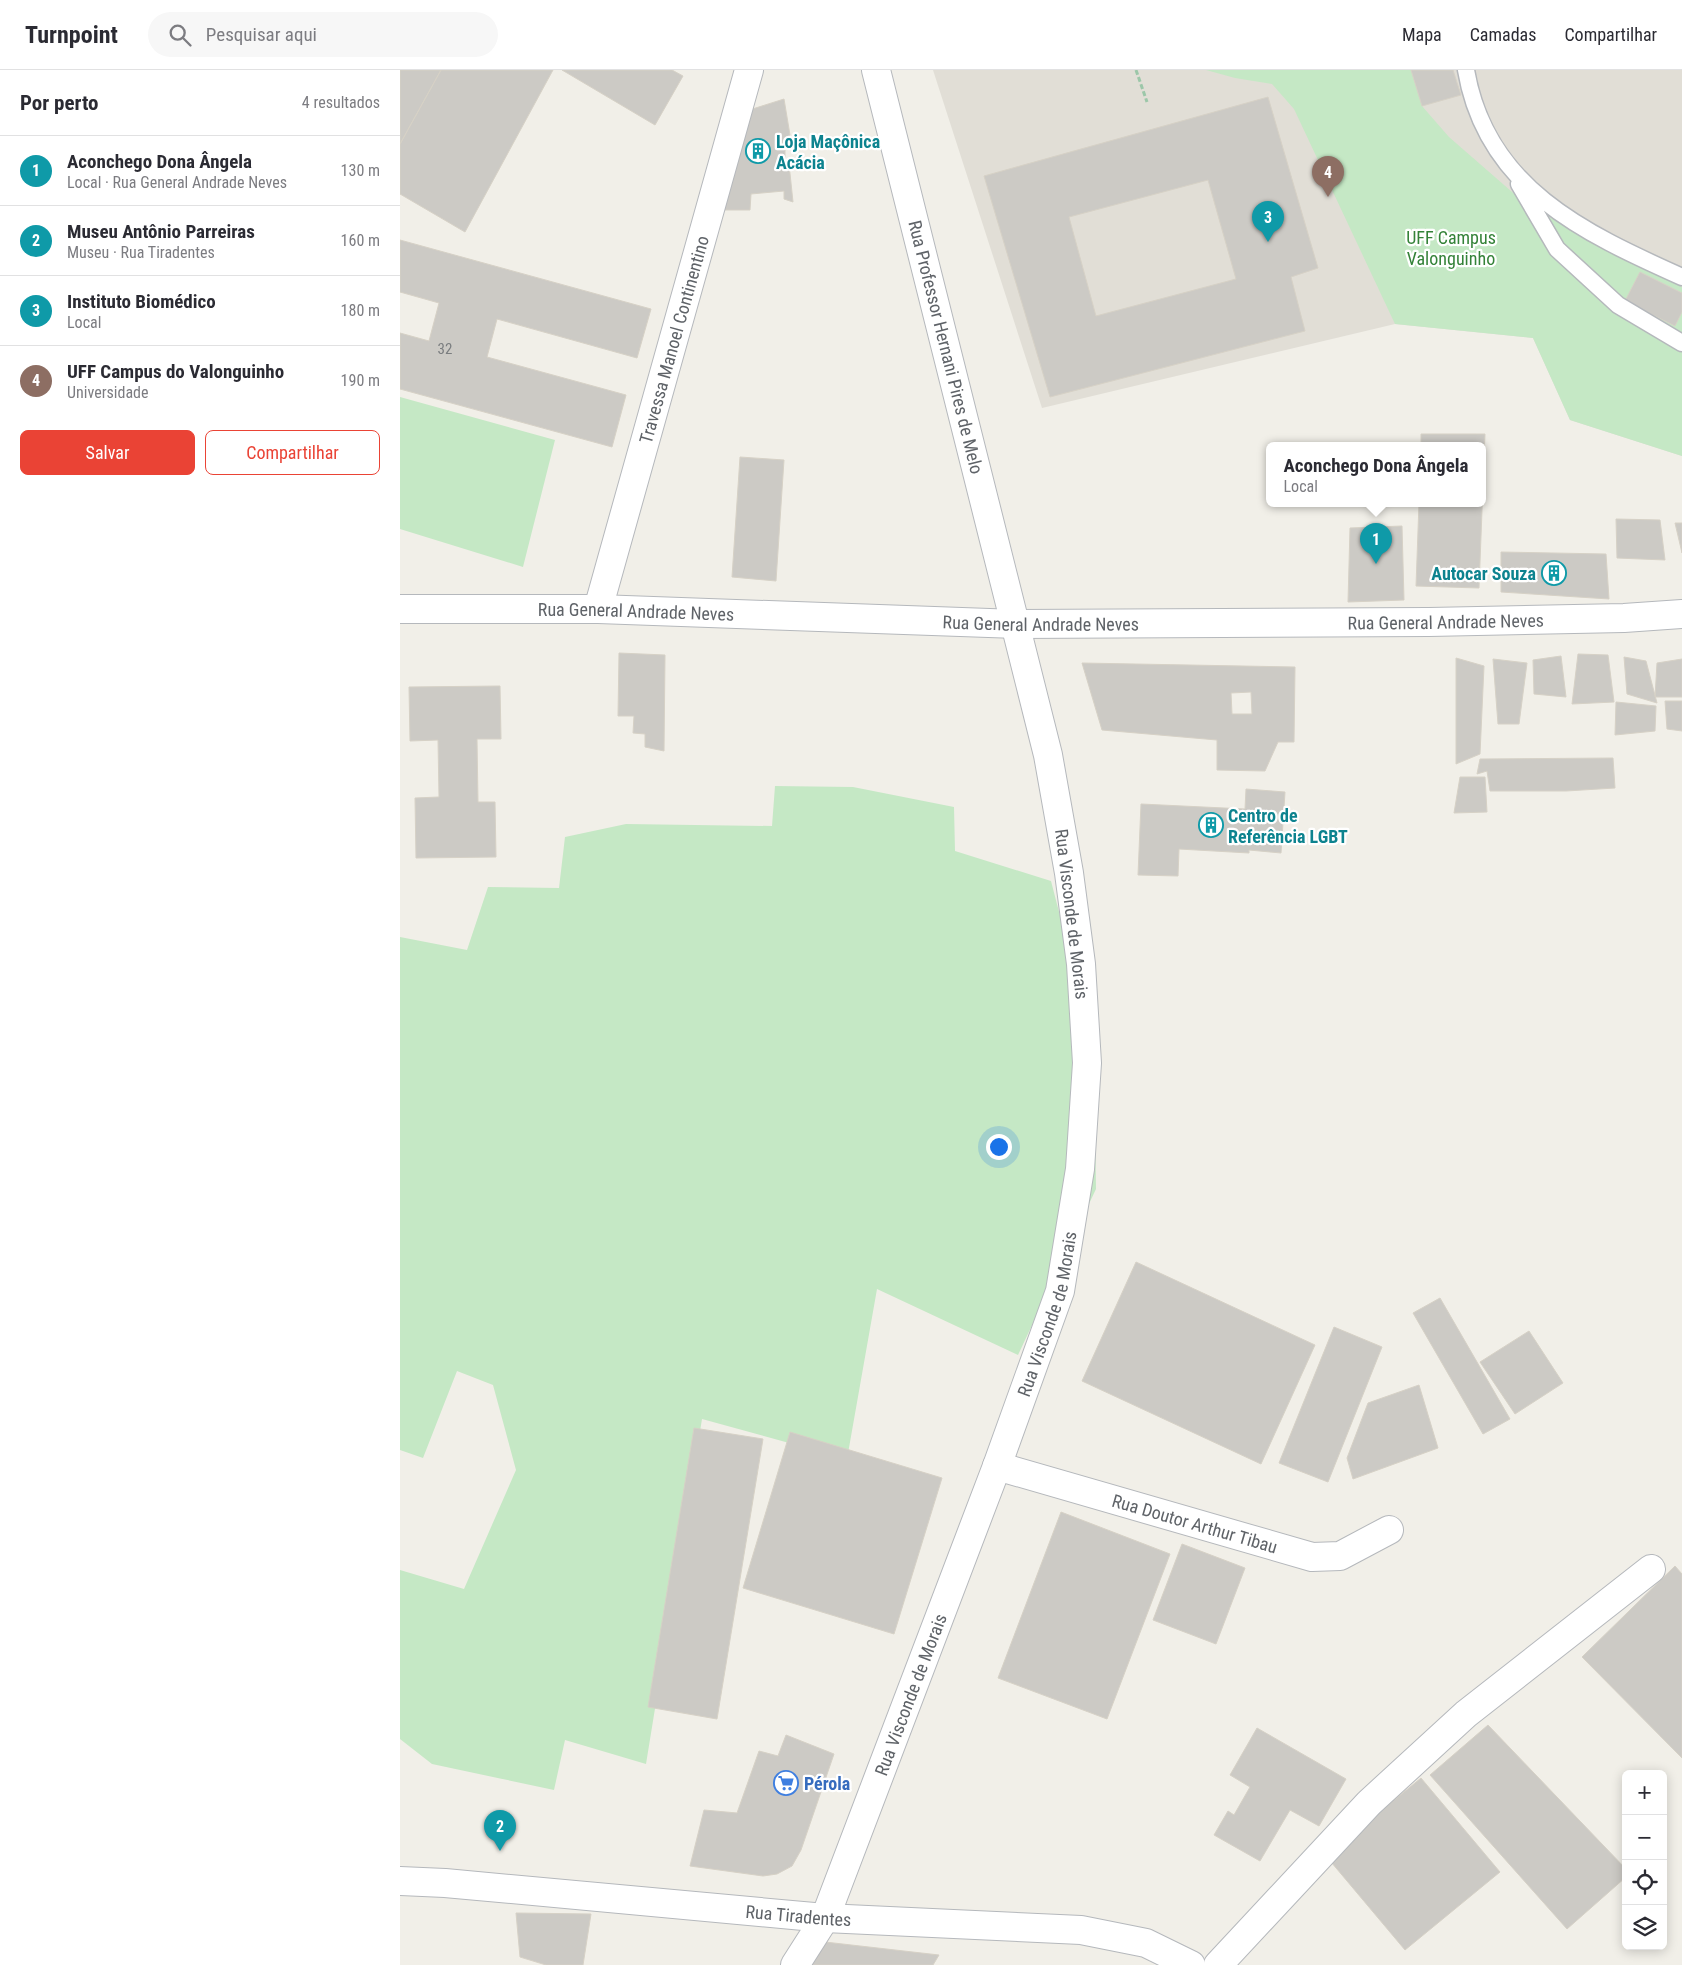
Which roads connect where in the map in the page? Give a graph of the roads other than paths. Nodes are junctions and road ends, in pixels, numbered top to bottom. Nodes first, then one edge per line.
1 (749, 70) edge
2 (876, 70) edge
3 (1466, 70) edge
4 (1512, 172) junction
5 (1682, 277) edge
6 (1682, 344) edge
7 (400, 609) edge
8 (598, 609) junction
9 (1682, 614) edge
10 (1017, 624) junction
11 (997, 1466) junction
12 (1389, 1530) dead end
13 (1651, 1569) dead end
14 (400, 1881) edge
15 (825, 1918) junction
16 (795, 1965) edge
17 (1191, 1965) edge
18 (1218, 1965) edge

1 - 8 street, Travessa Manoel Continentino
2 - 10 street, Rua Professor Hernani Pires de Melo
3 - 4 lane
4 - 5 lane
4 - 6 lane
7 - 8 street, Rua General Andrade Neves
8 - 10 street, Rua General Andrade Neves
9 - 10 street, Rua General Andrade Neves
10 - 11 street, Rua Visconde de Morais
11 - 12 street, Rua Doutor Arthur Tibau
11 - 15 street, Rua Visconde de Morais
13 - 18 street
14 - 15 street, Rua Tiradentes
15 - 16 street, Rua Visconde de Morais
15 - 17 street, Rua Tiradentes

